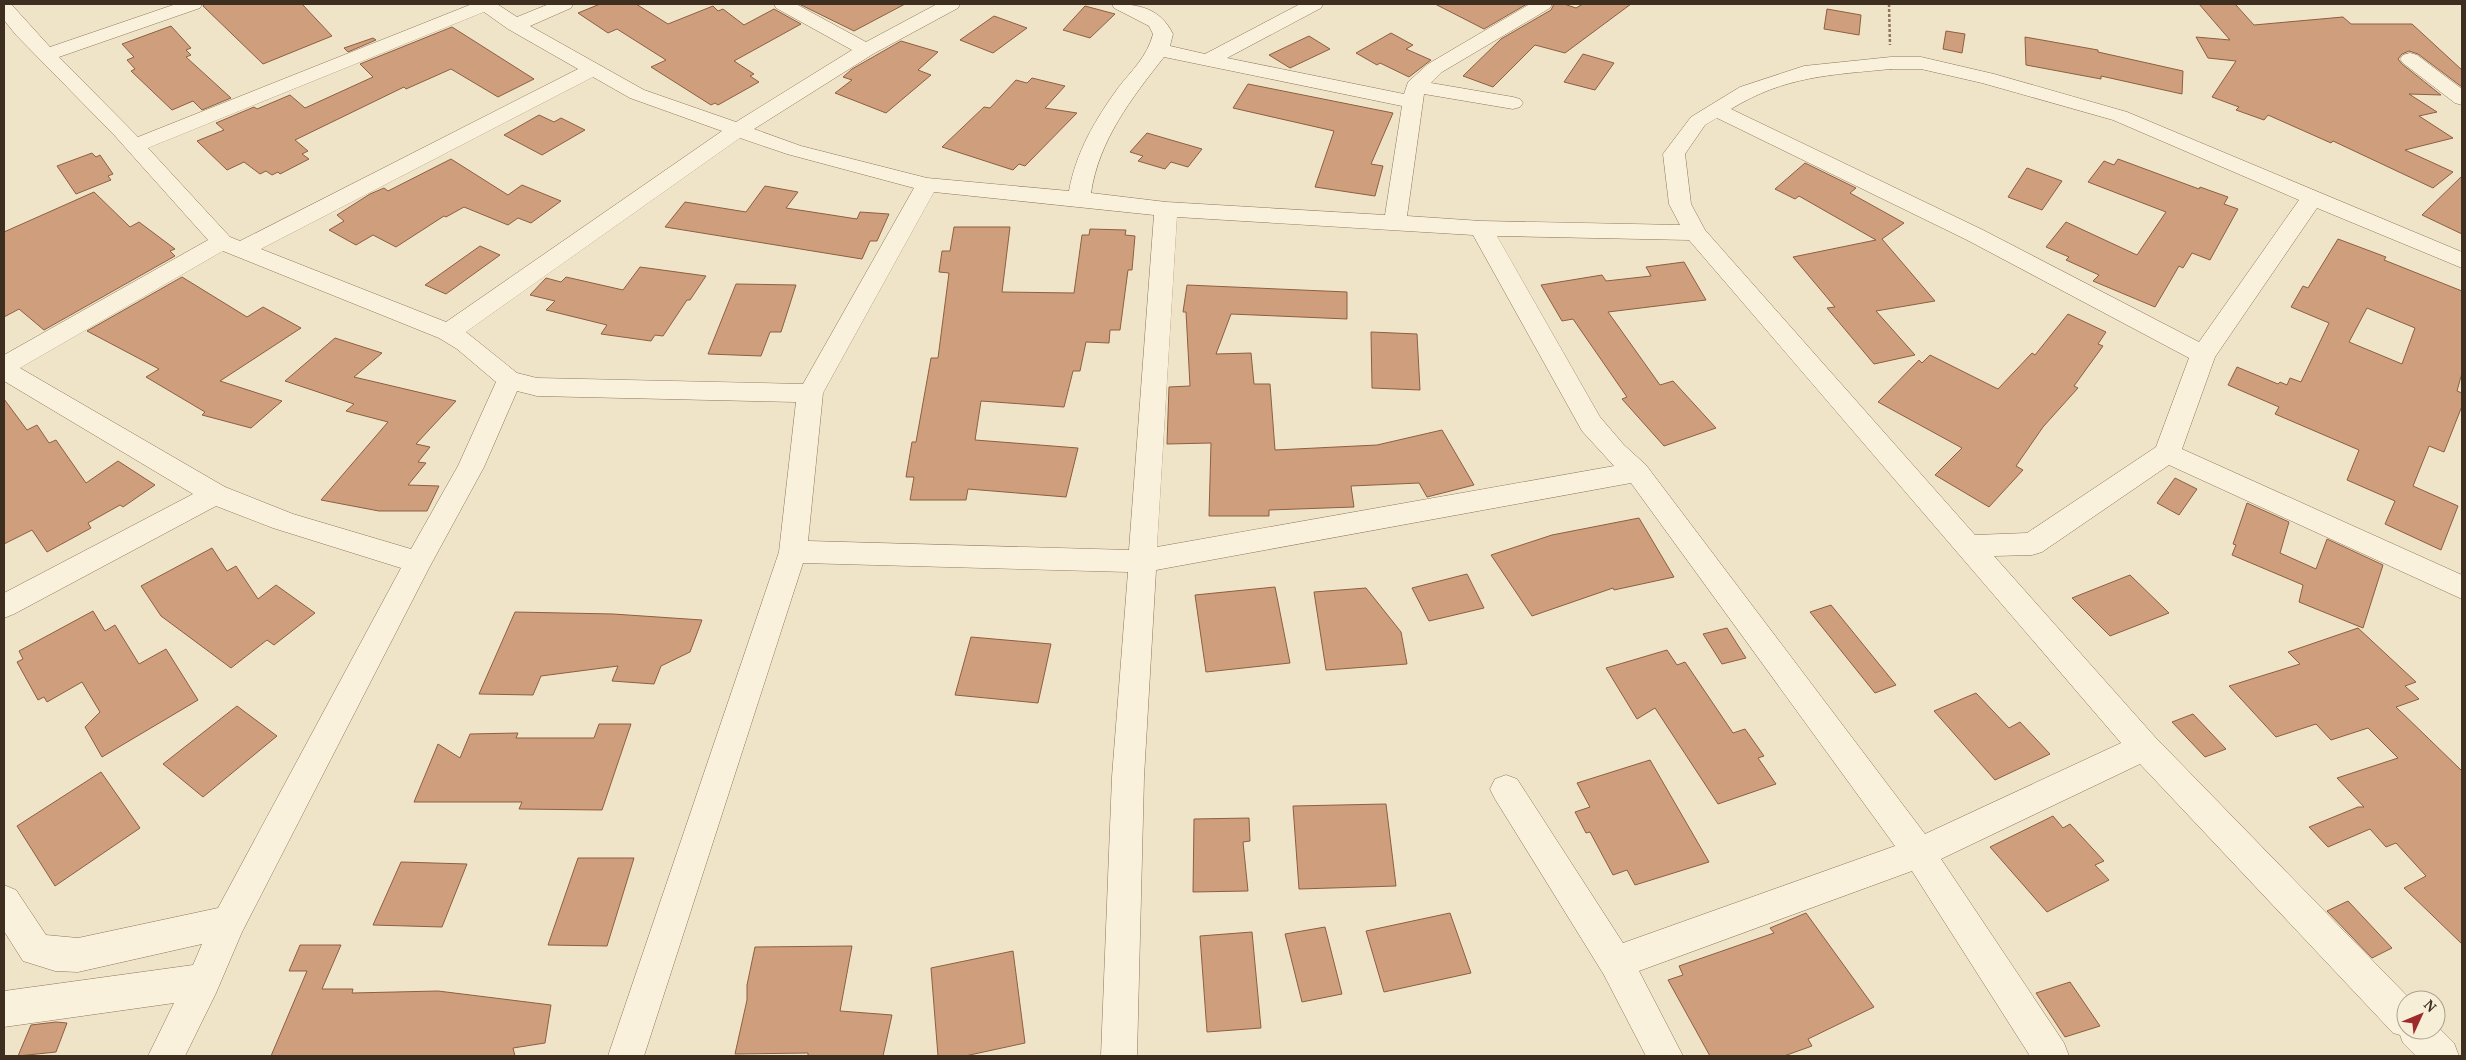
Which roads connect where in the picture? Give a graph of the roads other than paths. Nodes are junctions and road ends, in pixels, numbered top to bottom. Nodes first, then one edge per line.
1 (8, 4) edge
2 (193, 4) edge
3 (486, 4) edge
4 (564, 4) edge
5 (783, 4) edge
6 (952, 4) edge
7 (1121, 4) edge
8 (1314, 4) edge
9 (1543, 4) edge
10 (4, 7) edge
11 (515, 25) junction
12 (866, 50) junction
13 (1159, 50) junction
14 (46, 56) junction
15 (2410, 59) dead end
16 (1208, 60) junction
17 (593, 69) junction
18 (1414, 94) junction
19 (2462, 99) edge
20 (1513, 103) dead end
21 (1716, 110) junction
22 (738, 130) junction
23 (134, 146) junction
24 (927, 185) junction
25 (2313, 196) junction
26 (1079, 199) junction
27 (1166, 209) junction
28 (1395, 223) junction
29 (1481, 228) junction
30 (1695, 233) junction
31 (233, 245) junction
32 (2462, 261) edge
33 (448, 332) junction
34 (2203, 355) junction
35 (4, 366) edge
36 (4, 370) edge
37 (509, 380) junction
38 (810, 393) junction
39 (2167, 452) junction
40 (1637, 472) junction
41 (215, 494) junction
42 (1971, 546) junction
43 (793, 552) junction
44 (1143, 561) junction
45 (418, 562) junction
46 (2462, 588) edge
47 (4, 606) edge
48 (2144, 747) junction
49 (1506, 789) dead end
50 (1919, 853) junction
51 (4, 901) edge
52 (230, 922) junction
53 (1616, 963) junction
54 (204, 981) junction
55 (4, 1009) edge
56 (2396, 1010) edge
57 (2426, 1040) edge
58 (166, 1056) edge
59 (626, 1056) edge
60 (1119, 1056) edge
61 (1665, 1056) edge
62 (2051, 1056) edge
63 (2441, 1056) edge

1 - 10 street
2 - 14 street
3 - 11 street
3 - 23 street
4 - 11 street
5 - 12 street
6 - 12 street
7 - 13 street
8 - 16 street
9 - 18 street
10 - 14 street
11 - 17 street
12 - 22 street
13 - 16 street
13 - 26 street
14 - 23 street
15 - 19 street
16 - 18 street
17 - 22 street
17 - 31 street
18 - 20 street
18 - 28 street
21 - 25 street
21 - 30 street
21 - 34 street
22 - 24 street
22 - 33 street
23 - 31 street
24 - 26 street
24 - 38 street
25 - 32 street
25 - 34 street
26 - 27 street
27 - 28 street
27 - 44 street
28 - 29 street
29 - 30 street
29 - 40 street
30 - 42 street
31 - 33 street
31 - 35 street
33 - 37 street
34 - 39 street
36 - 41 street
37 - 38 street
37 - 45 street
38 - 43 street
39 - 42 street
39 - 46 street
40 - 44 street
40 - 50 street
41 - 45 street
41 - 47 street
42 - 48 street
43 - 44 street
43 - 59 street
44 - 60 street
45 - 52 street
48 - 50 street
48 - 56 street
49 - 53 street
50 - 53 street
50 - 62 street
51 - 52 street
52 - 54 street
53 - 61 street
54 - 55 street
54 - 58 street
57 - 63 street

